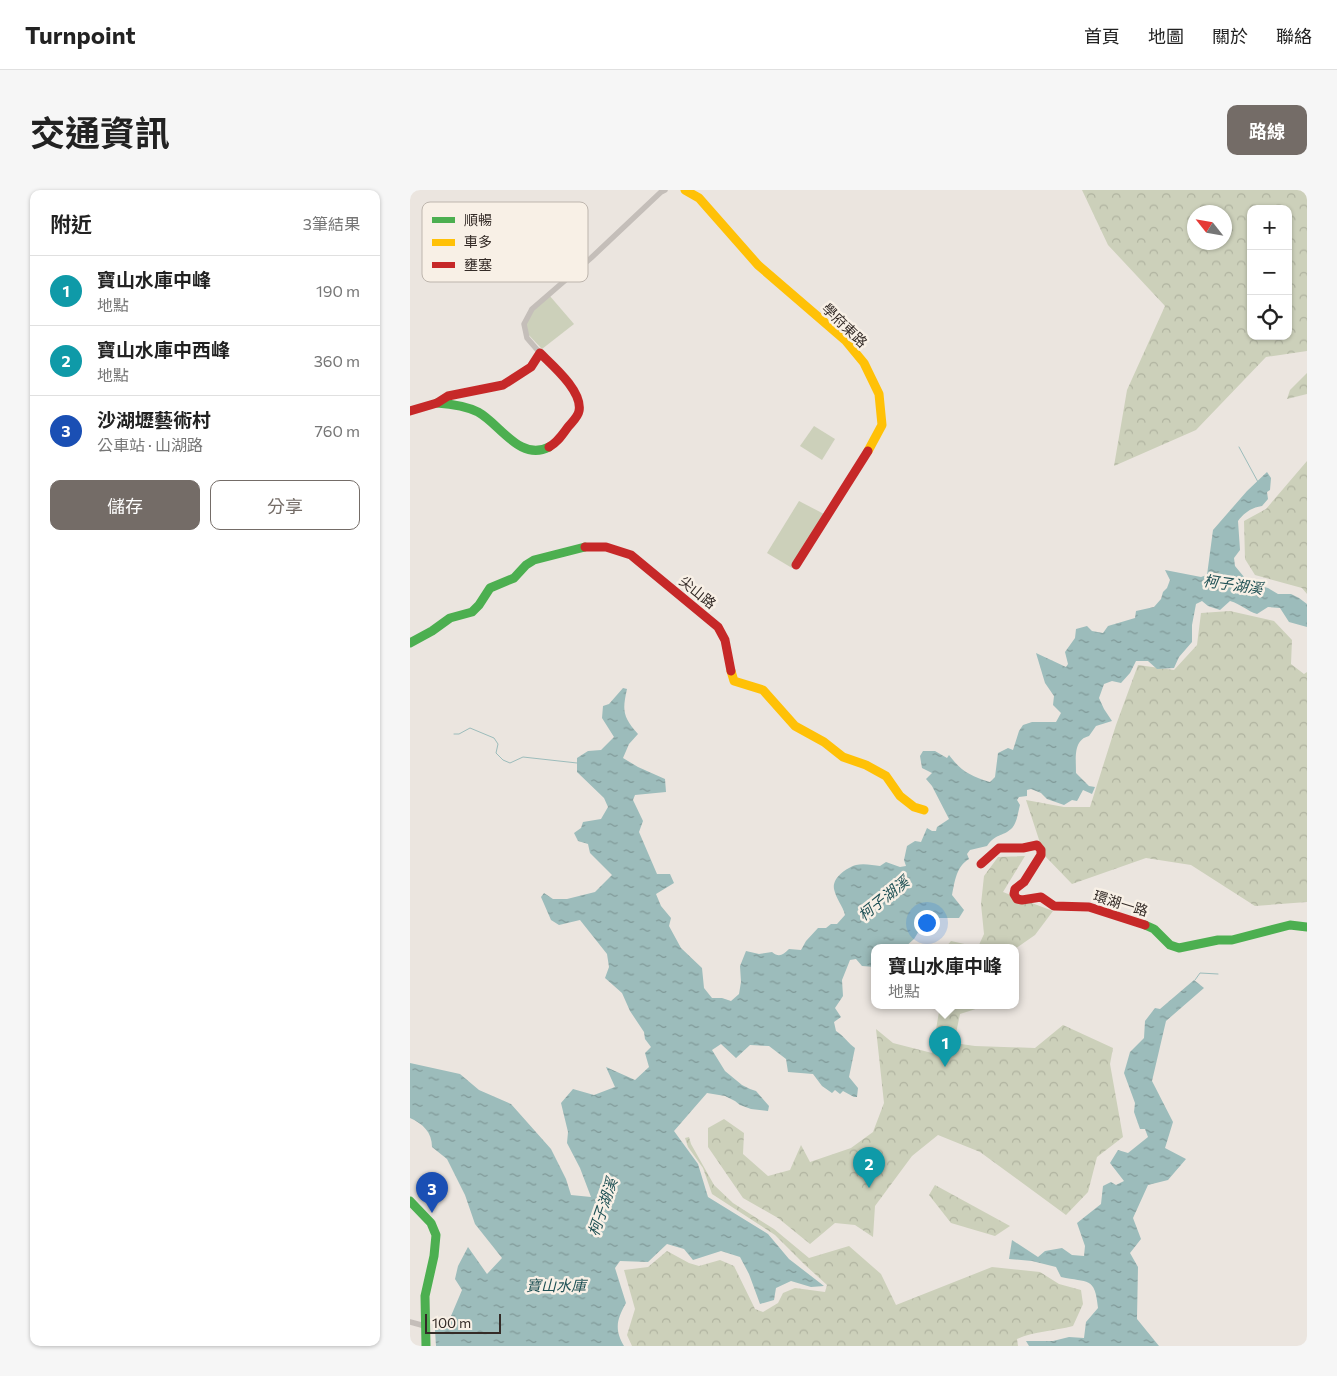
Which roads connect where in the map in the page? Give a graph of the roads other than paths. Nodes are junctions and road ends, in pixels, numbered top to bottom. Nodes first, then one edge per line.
1 (665, 190) edge
2 (685, 190) edge
3 (588, 261) edge
4 (563, 282) edge
5 (540, 353) junction
6 (437, 404) junction
7 (410, 411) edge
8 (796, 565) dead end
9 (410, 643) edge
10 (924, 810) dead end
11 (981, 864) dead end
12 (1307, 927) edge
13 (410, 1201) edge
14 (410, 1322) edge
15 (424, 1326) junction
16 (426, 1346) edge

1 - 3 street
2 - 8 street, 學府東路
4 - 5 street
5 - 6 street
5 - 6 street
6 - 7 street
9 - 10 street, 尖山路
11 - 12 street, 環湖一路
13 - 15 street
14 - 15 street
15 - 16 street

